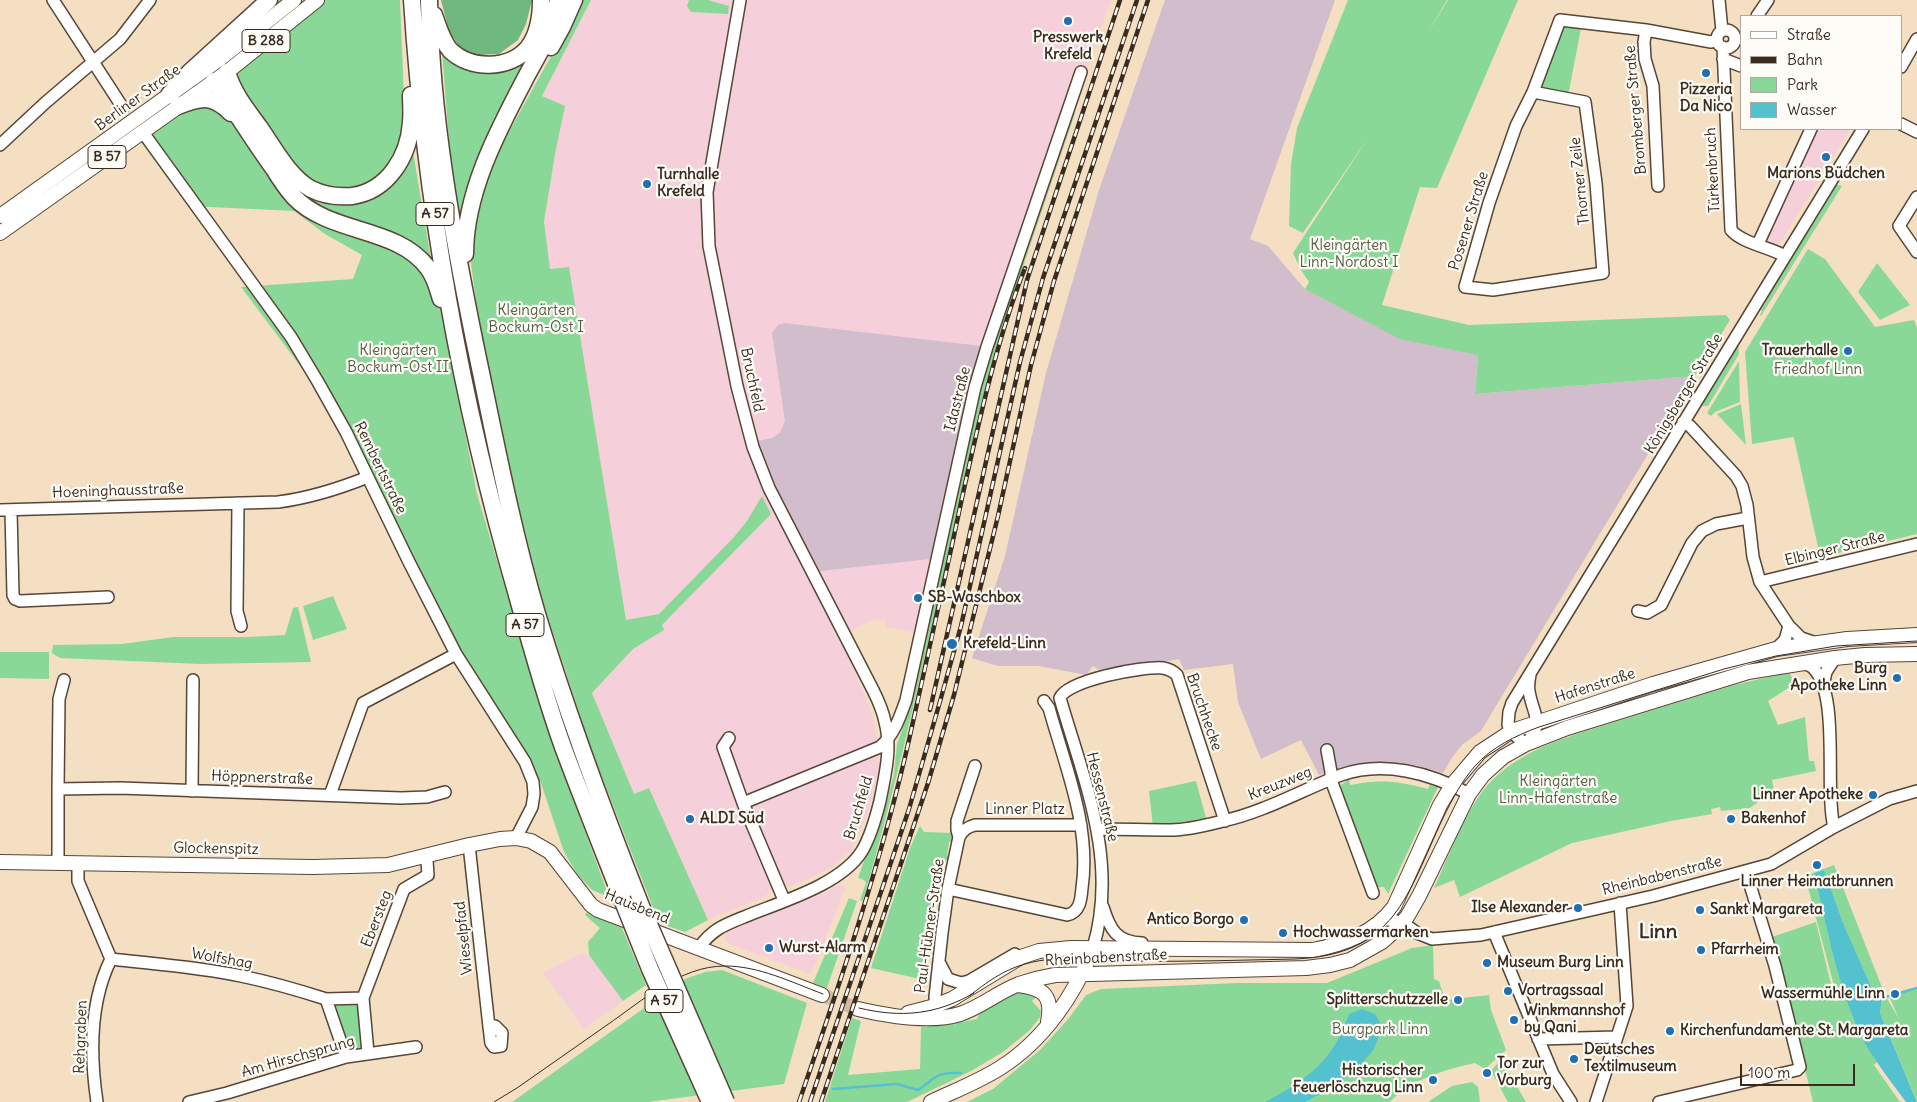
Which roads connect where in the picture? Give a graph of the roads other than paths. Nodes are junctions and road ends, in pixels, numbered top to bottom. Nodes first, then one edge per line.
1 (54, 0) edge
2 (150, 0) edge
3 (269, 0) edge
4 (294, 0) edge
5 (317, 0) edge
6 (412, 0) edge
7 (429, 0) edge
8 (433, 0) edge
9 (542, 0) edge
10 (558, 0) edge
11 (574, 0) edge
12 (740, 0) edge
13 (1719, 0) edge
14 (1768, 0) edge
15 (1758, 15) edge
16 (1646, 30) junction
17 (1737, 34) edge
18 (1917, 39) edge
19 (1721, 44) junction
20 (416, 58) junction
21 (94, 60) junction
22 (1902, 64) edge
23 (1740, 65) edge
24 (216, 71) junction
25 (1081, 72) dead end
26 (1533, 92) junction
27 (173, 101) junction
28 (123, 108) dead end
29 (238, 119) junction
30 (1902, 124) edge
31 (503, 126) junction
32 (1811, 130) edge
33 (1862, 130) edge
34 (142, 131) junction
35 (1917, 132) edge
36 (0, 145) edge
37 (1658, 186) dead end
38 (1917, 197) edge
39 (0, 216) edge
40 (0, 233) edge
41 (1758, 244) junction
42 (1917, 252) edge
43 (1785, 256) junction
44 (1603, 274) joint
45 (465, 297) junction
46 (461, 368) junction
47 (1684, 422) junction
48 (368, 477) junction
49 (238, 503) junction
50 (6, 510) edge
51 (1748, 518) junction
52 (1917, 544) edge
53 (1760, 582) junction
54 (108, 598) dead end
55 (1638, 611) dead end
56 (241, 626) dead end
57 (1789, 626) junction
58 (1917, 635) edge
59 (1816, 642) junction
60 (1776, 649) junction
61 (456, 654) junction
62 (1917, 654) edge
63 (1835, 658) junction
64 (1801, 662) junction
65 (1530, 675) junction
66 (64, 680) dead end
67 (193, 680) dead end
68 (1823, 686) junction
69 (1060, 698) joint
70 (1044, 701) dead end
71 (1538, 722) junction
72 (1512, 732) junction
73 (729, 738) dead end
74 (888, 740) junction
75 (1526, 744) junction
76 (1327, 750) dead end
77 (974, 766) dead end
78 (1331, 780) junction
79 (1452, 785) junction
80 (58, 789) junction
81 (192, 790) junction
82 (1917, 791) edge
83 (445, 792) dead end
84 (1469, 794) junction
85 (330, 795) junction
86 (743, 803) junction
87 (1225, 821) junction
88 (1081, 825) junction
89 (1834, 827) junction
90 (1098, 829) junction
91 (959, 837) junction
92 (516, 838) junction
93 (469, 845) junction
94 (428, 857) junction
95 (0, 862) edge
96 (58, 863) junction
97 (78, 863) junction
98 (1746, 872) junction
99 (948, 889) junction
100 (1373, 893) dead end
101 (784, 900) junction
102 (1620, 902) junction
103 (1102, 904) junction
104 (1384, 920) junction
105 (1402, 922) junction
106 (1494, 932) junction
107 (699, 948) junction
108 (1167, 949) junction
109 (1247, 950) junction
110 (1036, 952) junction
111 (111, 959) junction
112 (938, 961) junction
113 (1088, 961) junction
114 (1018, 985) junction
115 (822, 996) tunnel mouth
116 (363, 998) junction
117 (326, 999) junction
118 (976, 1007) junction
119 (858, 1010) tunnel mouth
120 (936, 1013) junction
121 (1047, 1026) junction
122 (489, 1027) dead end
123 (1617, 1037) junction
124 (1538, 1039) junction
125 (416, 1047) dead end
126 (368, 1053) junction
127 (346, 1057) junction
128 (97, 1102) edge
129 (189, 1102) edge
130 (710, 1102) edge
131 (726, 1102) edge
132 (930, 1102) edge
133 (1571, 1102) edge
134 (1596, 1102) edge
135 (1659, 1102) edge

1 - 21 street
2 - 21 street
3 - 27 highway
4 - 24 main road, Berliner Straße / B 288
5 - 24 main road, Berliner Straße / B 288
6 - 20 highway, A 57
7 - 45 highway, A 57
8 - 9 highway
10 - 31 highway
11 - 31 highway
12 - 74 street, Bruchfeld
13 - 19 street, Türkenbruch
14 - 15 street
16 - 19 street, Bromberger Straße
16 - 26 street, Bromberger Straße
16 - 37 street, Bromberger Straße
17 - 19 street
18 - 22 street
19 - 23 street
19 - 41 street, Türkenbruch
20 - 24 highway
20 - 46 highway, A 57
21 - 28 street
21 - 36 street
24 - 27 main road, Berliner Straße / B 57
24 - 29 highway
25 - 74 street, Idastraße
26 - 44 street, Thorner Zeile
26 - 44 street, Posener Straße
27 - 29 highway
27 - 34 main road, Berliner Straße / B 57
27 - 39 main road, Berliner Straße / B 57
29 - 46 highway
30 - 35 street
31 - 45 highway
32 - 41 street
33 - 43 street, Königsberger Straße
34 - 40 main road, Berliner Straße / B 57
34 - 48 street, Rembertstraße
38 - 42 street
41 - 43 street, Türkenbruch
43 - 47 street, Königsberger Straße
45 - 131 highway, A 57, bridge
46 - 130 highway, A 57, bridge
47 - 51 street
47 - 65 street, Königsberger Straße
48 - 49 street, Hoeninghausstraße
48 - 61 street, Rembertstraße
49 - 50 street, Hoeninghausstraße
49 - 56 street
50 - 54 street
51 - 53 street
51 - 55 street
52 - 53 street, Elbinger Straße
53 - 57 street
57 - 59 street
57 - 60 street
58 - 59 main road, Hafenstraße
59 - 60 main road, Hafenstraße
60 - 71 main road, Hafenstraße
61 - 85 street, Höppnerstraße
61 - 92 street, Rembertstraße
62 - 63 main road, Hafenstraße
63 - 64 main road, Hafenstraße
63 - 68 street
64 - 68 street
64 - 75 main road, Hafenstraße
65 - 71 street
65 - 72 street, Königsberger Straße
66 - 80 street
67 - 81 street, Höppnerstraße
68 - 89 street
69 - 87 street, Bruchhecke
69 - 90 street, Hessenstraße
70 - 88 street, Linner Platz
71 - 72 main road, Hafenstraße
71 - 75 street
72 - 75 street
72 - 79 main road, Hafenstraße
73 - 86 street
74 - 86 street, Bruchfeld
74 - 101 street, Bruchfeld
75 - 84 main road, Hafenstraße
76 - 78 street
77 - 91 street, Linner Platz
78 - 79 street, Kreuzweg
78 - 87 street, Kreuzweg
78 - 100 street
79 - 84 street, Kreuzweg
79 - 104 main road, Hafenstraße
80 - 81 street, Höppnerstraße
80 - 96 street
81 - 85 street, Höppnerstraße
82 - 89 street, Rheinbabenstraße
83 - 85 street, Höppnerstraße
84 - 105 main road, Hafenstraße
86 - 101 street
87 - 90 street, Kreuzweg
88 - 91 street, Linner Platz
88 - 99 street, Linner Platz
89 - 98 street, Rheinbabenstraße
90 - 103 street, Hessenstraße
91 - 99 street, Paul-Hübner-Straße
92 - 93 main road, Hausbend
92 - 107 main road, Hausbend
93 - 94 main road, Hausbend
93 - 122 street, Wieselpfad
94 - 97 main road, Glockenspitz
94 - 116 street, Ebersteg
95 - 96 main road, Glockenspitz
96 - 97 main road, Glockenspitz
97 - 111 street
98 - 102 street, Rheinbabenstraße
98 - 135 street
99 - 112 street, Paul-Hübner-Straße
101 - 107 street, Bruchfeld
102 - 106 street, Rheinbabenstraße
102 - 123 street
103 - 108 street, Hessenstraße
103 - 113 street, Hessenstraße
104 - 105 street, Rheinbabenstraße
104 - 109 main road, Rheinbabenstraße
105 - 106 street, Rheinbabenstraße
105 - 113 main road, Rheinbabenstraße
106 - 124 street
107 - 115 main road, Hausbend
108 - 109 main road, Rheinbabenstraße
108 - 113 main road, Rheinbabenstraße
109 - 113 street, Rheinbabenstraße
110 - 112 street
110 - 113 main road, Rheinbabenstraße
110 - 120 main road, Rheinbabenstraße
111 - 117 street, Wolfshag
111 - 128 street, Rehgraben
112 - 120 street, Paul-Hübner-Straße
113 - 114 main road, Rheinbabenstraße
113 - 118 street
113 - 121 main road
114 - 118 main road, Rheinbabenstraße
114 - 121 main road
116 - 117 street, Wolfshag
116 - 126 street
117 - 127 street
118 - 120 main road, Rheinbabenstraße
119 - 120 main road, Rheinbabenstraße
121 - 132 main road
123 - 124 street
123 - 134 street
124 - 133 street
125 - 126 street, Am Hirschsprung
126 - 127 street, Am Hirschsprung
127 - 129 street, Am Hirschsprung

